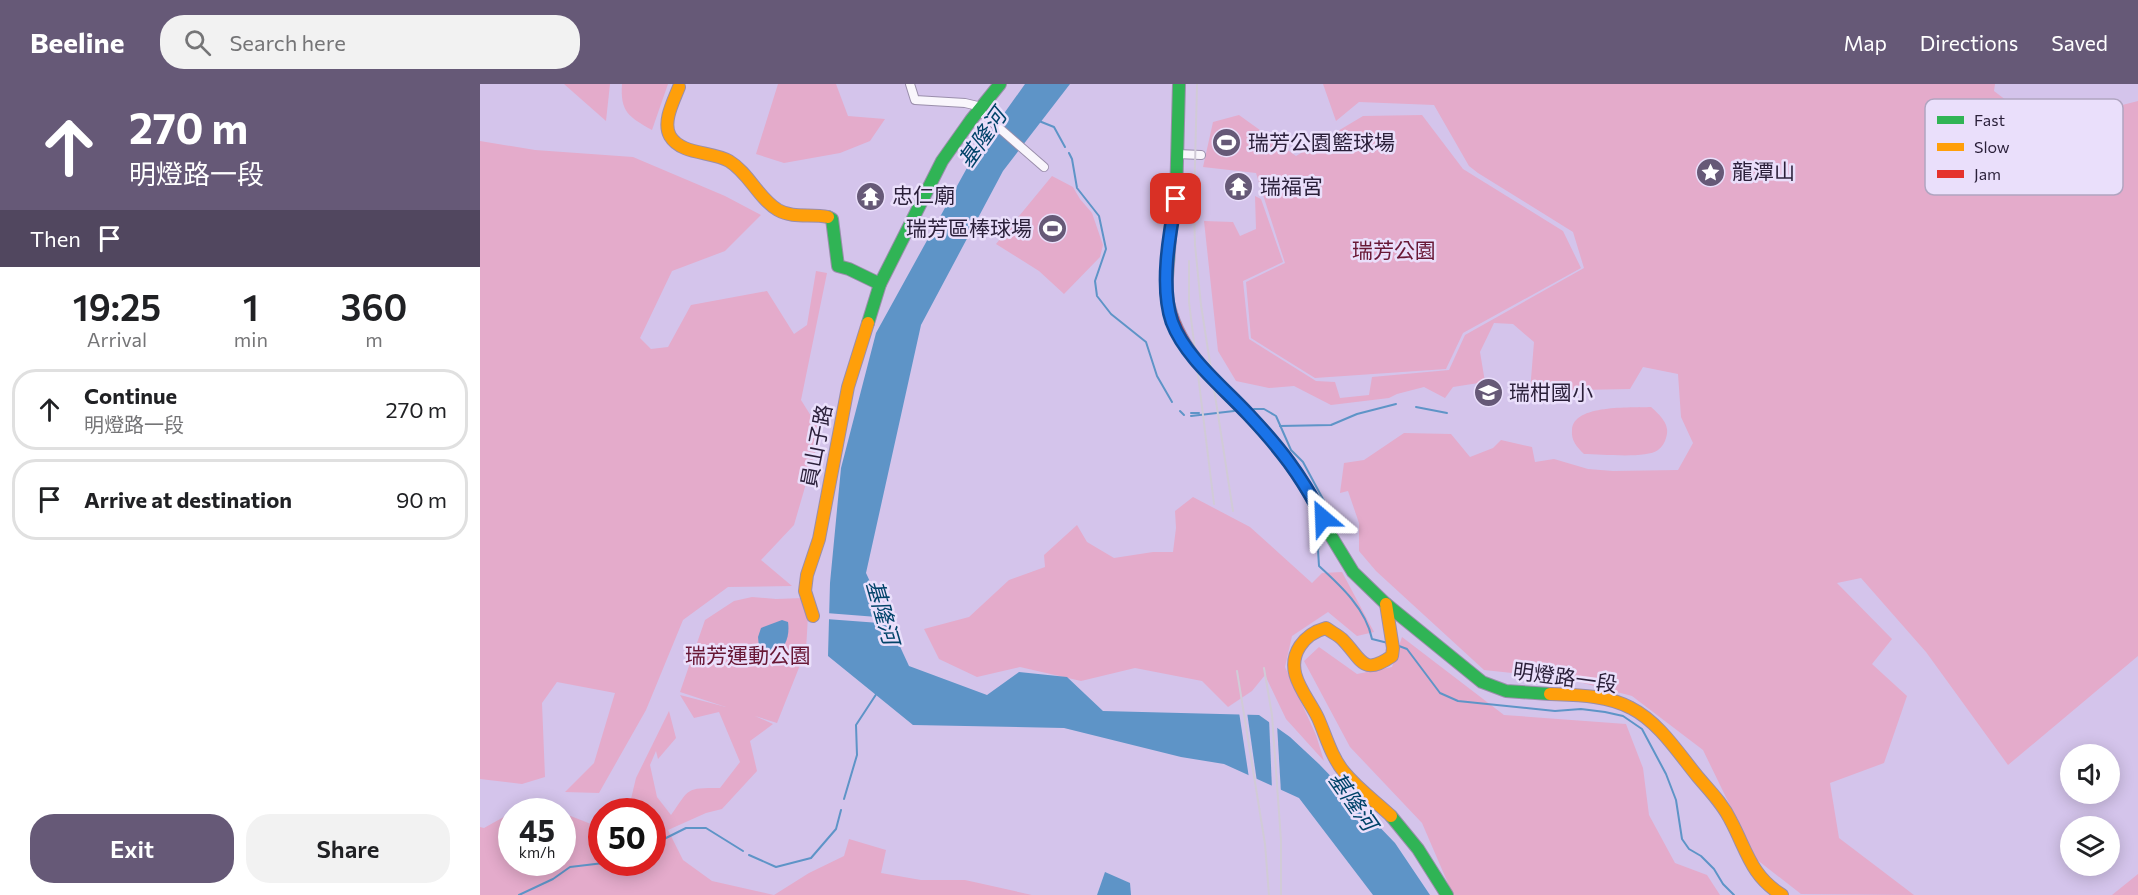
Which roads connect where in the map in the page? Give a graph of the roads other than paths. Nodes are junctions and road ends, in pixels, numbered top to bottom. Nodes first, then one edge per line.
1 (910, 84) edge
2 (1000, 84) edge
3 (1179, 84) edge
4 (679, 87) dead end
5 (982, 110) junction
6 (1177, 154) junction
7 (1201, 155) dead end
8 (1044, 167) dead end
9 (1176, 199) junction
10 (880, 284) junction
11 (1386, 604) junction
12 (813, 616) dead end
13 (1447, 895) edge
14 (1782, 895) edge

1 - 5 street
2 - 5 street, 員山子路
3 - 6 street
4 - 10 street
5 - 8 street
5 - 10 street, 員山子路
6 - 7 street
6 - 9 street
9 - 9 street
9 - 11 street, 明燈路一段, bridge
10 - 12 street, 員山子路
11 - 13 street
11 - 14 street, 明燈路一段

